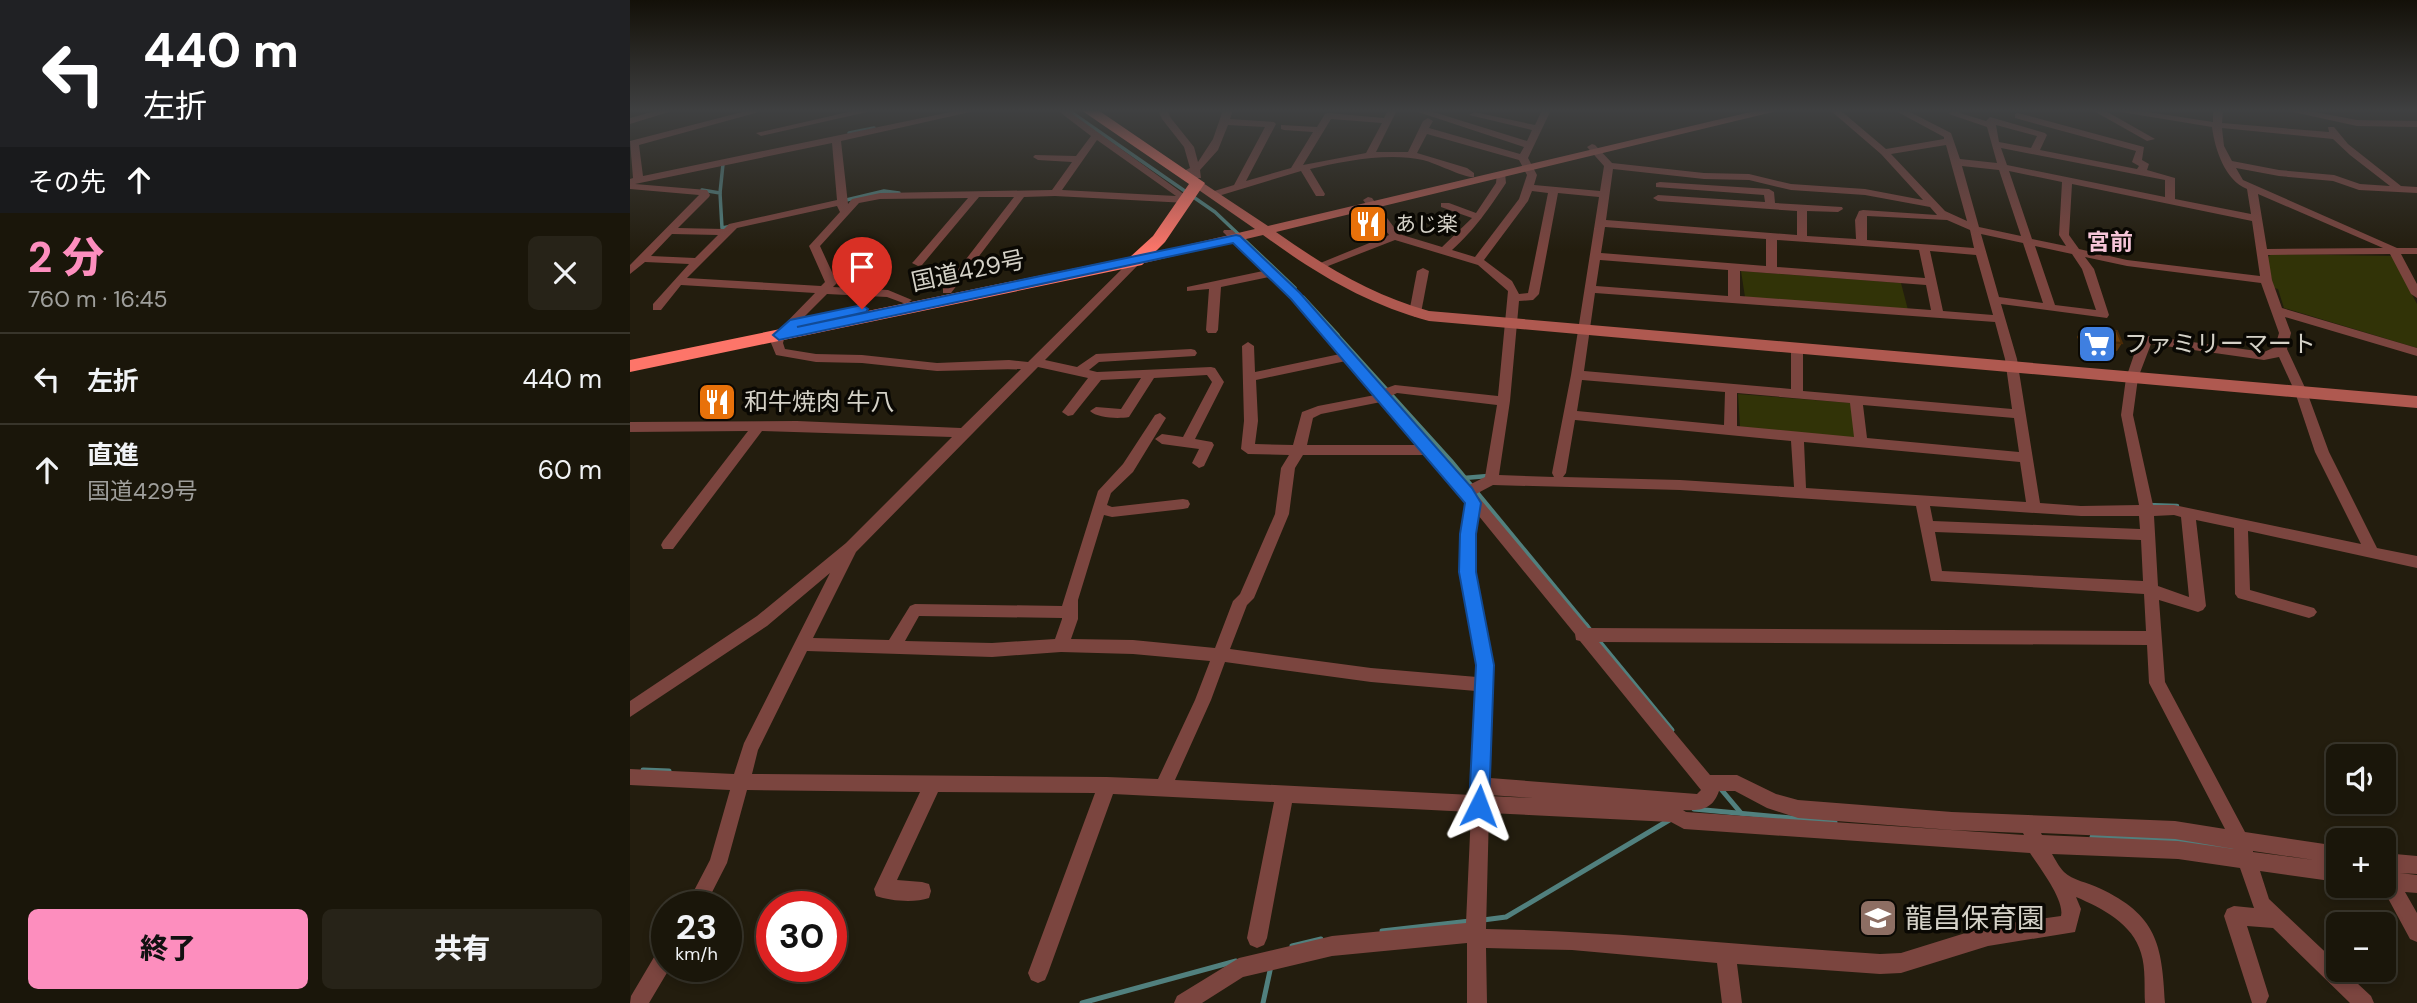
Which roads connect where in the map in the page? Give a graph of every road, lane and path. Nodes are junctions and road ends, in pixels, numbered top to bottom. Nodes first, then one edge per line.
1 (633, 157) edge
2 (750, 157) edge
3 (838, 157) edge
4 (1038, 157) dead end
5 (1136, 157) edge
6 (1151, 157) edge
7 (1189, 157) edge
8 (1207, 157) edge
9 (1254, 157) edge
10 (1306, 157) edge
11 (1369, 157) joint
12 (1373, 157) edge
13 (1418, 157) edge
14 (1507, 157) edge
15 (1527, 157) edge
16 (1559, 157) edge
17 (1601, 157) edge
18 (1889, 157) edge
19 (1955, 157) edge
20 (1999, 157) edge
21 (2058, 157) edge
22 (2139, 157) edge
23 (2225, 157) edge
24 (2358, 157) edge
25 (1078, 159) joint
26 (1956, 162) junction
27 (1526, 163) junction
28 (2228, 163) junction
29 (1609, 166) junction
30 (2003, 167) junction
31 (1299, 170) junction
32 (1661, 170) junction
33 (2141, 173) junction
34 (1470, 175) junction
35 (1501, 175) junction
36 (2067, 180) junction
37 (634, 182) edge
38 (1660, 185) junction
39 (1190, 186) junction
40 (1238, 187) junction
41 (2397, 187) junction
42 (1528, 188) junction
43 (2252, 189) junction
44 (1555, 190) junction
45 (2417, 190) edge
46 (1056, 192) junction
47 (1021, 194) junction
48 (1214, 194) junction
49 (1320, 194) dead end
50 (1605, 194) junction
51 (976, 195) junction
52 (2170, 201) junction
53 (1369, 203) junction
54 (843, 204) junction
55 (1445, 205) dead end
56 (1934, 205) junction
57 (1770, 206) junction
58 (1802, 208) junction
59 (1838, 209) dead end
60 (1657, 213) junction
61 (1947, 217) junction
62 (1478, 218) junction
63 (2258, 219) junction
64 (1600, 223) junction
65 (1264, 228) junction
66 (1975, 229) junction
67 (670, 231) junction
68 (728, 232) junction
69 (1236, 234) junction
70 (1395, 236) junction
71 (1771, 236) junction
72 (1802, 239) junction
73 (2028, 241) junction
74 (1862, 244) junction
75 (1924, 249) junction
76 (2417, 251) edge
77 (1443, 252) junction
78 (1982, 252) junction
79 (2077, 252) junction
80 (2263, 252) junction
81 (2396, 252) junction
82 (630, 254) edge
83 (1142, 256) junction
84 (1595, 256) junction
85 (645, 257) junction
86 (698, 261) junction
87 (1477, 262) junction
88 (918, 263) dead end
89 (1319, 266) junction
90 (1734, 267) junction
91 (1772, 270) junction
92 (630, 271) edge
93 (1423, 271) dead end
94 (1273, 273) junction
95 (2266, 280) junction
96 (678, 281) junction
97 (1931, 282) junction
98 (1216, 284) junction
99 (826, 289) junction
100 (1191, 289) dead end
101 (1591, 289) junction
102 (947, 291) junction
103 (2417, 294) edge
104 (1515, 298) junction
105 (1734, 299) junction
106 (906, 300) junction
107 (1995, 300) junction
108 (657, 307) dead end
109 (2050, 307) junction
110 (2275, 310) junction
111 (1415, 313) junction
112 (1938, 314) junction
113 (1999, 319) junction
114 (794, 323) junction
115 (1511, 324) junction
116 (1212, 330) dead end
117 (1583, 330) junction
118 (779, 335) junction
119 (1248, 346) dead end
120 (1797, 349) junction
121 (2281, 349) junction
122 (2417, 352) edge
123 (1191, 353) dead end
124 (1349, 356) junction
125 (630, 357) edge
126 (1033, 364) junction
127 (630, 366) edge
128 (2013, 367) junction
129 (1079, 372) junction
130 (1150, 374) junction
131 (1577, 375) junction
132 (1097, 376) junction
133 (1250, 377) junction
134 (2132, 378) junction
135 (1731, 389) junction
136 (2301, 392) junction
137 (1387, 394) junction
138 (1797, 395) junction
139 (1856, 400) junction
140 (1504, 401) junction
141 (2417, 402) edge
142 (1096, 411) dead end
143 (1068, 412) dead end
144 (2020, 414) junction
145 (1568, 415) junction
146 (1160, 418) dead end
147 (759, 426) junction
148 (630, 427) edge
149 (1730, 430) junction
150 (965, 433) junction
151 (1797, 437) junction
152 (1162, 439) dead end
153 (1187, 442) junction
154 (1861, 443) junction
155 (1299, 450) junction
156 (1431, 450) junction
157 (2027, 458) junction
158 (1199, 463) dead end
159 (1559, 473) junction
160 (1492, 476) junction
161 (1800, 486) junction
162 (1471, 493) junction
163 (1922, 502) junction
164 (1183, 504) dead end
165 (2034, 504) junction
166 (2146, 505) junction
167 (1099, 508) junction
168 (2071, 510) junction
169 (2188, 513) junction
170 (2241, 524) junction
171 (1926, 526) junction
172 (2079, 533) junction
173 (2148, 535) junction
174 (668, 545) dead end
175 (851, 547) junction
176 (2370, 549) junction
177 (2417, 562) edge
178 (2152, 590) junction
179 (1070, 611) junction
180 (2309, 612) dead end
181 (1590, 635) junction
182 (2155, 638) junction
183 (802, 644) junction
184 (1061, 645) junction
185 (893, 647) junction
186 (1221, 654) junction
187 (1484, 685) junction
188 (630, 710) edge
189 (630, 777) edge
190 (741, 782) junction
191 (1713, 782) junction
192 (933, 783) junction
193 (1107, 786) junction
194 (1163, 789) junction
195 (1284, 796) junction
196 (1480, 797) junction
197 (1700, 812) junction
198 (2033, 834) junction
199 (2242, 849) junction
200 (2326, 854) edge
201 (2417, 865) edge
202 (2326, 870) edge
203 (2396, 871) edge
204 (2396, 877) edge
205 (2058, 880) junction
206 (2417, 884) edge
207 (703, 891) edge
208 (922, 891) dead end
209 (2396, 894) edge
210 (2274, 919) junction
211 (1476, 927) junction
212 (2417, 932) edge
213 (1257, 938) dead end
214 (1726, 954) junction
215 (1038, 973) dead end
216 (651, 981) edge
217 (2259, 996) dead end
218 (638, 1003) edge
219 (1184, 1003) edge
220 (1477, 1003) edge
221 (1732, 1003) edge
222 (2155, 1003) edge
223 (2364, 1003) edge

1 - 37 street
2 - 37 street
3 - 54 street
4 - 25 street
5 - 39 street
6 - 39 highway
7 - 39 street
8 - 39 street
9 - 40 street
10 - 31 street
11 - 12 street
11 - 31 street
13 - 34 street
14 - 27 street
15 - 27 street
16 - 27 street
17 - 29 street
18 - 56 street
19 - 26 street
20 - 30 street
21 - 33 street
22 - 33 street
23 - 28 street
24 - 41 street
25 - 46 street
26 - 30 street
26 - 66 street
27 - 34 street
27 - 35 street
27 - 42 street
28 - 41 street
28 - 43 street
29 - 32 street
29 - 50 street
30 - 36 street
30 - 73 street
31 - 40 street
31 - 49 street
32 - 38 street
32 - 56 street
33 - 52 street
34 - 53 street
35 - 53 street
35 - 62 street
36 - 52 street
36 - 79 street
37 - 67 street
38 - 57 street
38 - 60 street
39 - 46 street
39 - 48 street
39 - 83 highway
40 - 48 street
41 - 45 street
42 - 44 street
42 - 87 street
43 - 63 street
43 - 81 street
44 - 50 street
44 - 104 street
46 - 47 street
47 - 51 street
47 - 102 street
48 - 65 street
50 - 64 street
51 - 54 street
51 - 88 street
52 - 63 street
53 - 65 street
53 - 70 street
54 - 68 street
54 - 99 street
55 - 62 street
56 - 61 street
57 - 58 street
57 - 60 street
58 - 59 street
58 - 72 street
60 - 64 street
60 - 71 street
61 - 66 street
61 - 74 street
62 - 77 street
63 - 80 street
64 - 84 street
65 - 69 street
65 - 89 street
66 - 73 street
66 - 78 street
67 - 68 street
67 - 85 street
68 - 86 street
69 - 83 street
69 - 94 street
70 - 77 street
70 - 89 street
71 - 72 street
71 - 91 street
72 - 74 street
73 - 79 street
73 - 109 street
74 - 75 street
75 - 78 street
75 - 97 street
76 - 81 street
77 - 87 street
78 - 107 street
79 - 95 street
79 - 109 street
80 - 81 street
80 - 95 street
81 - 103 street
82 - 85 street
83 - 102 highway, 国道429号
83 - 118 highway, 国道429号
83 - 126 street
84 - 90 street
84 - 101 street
85 - 86 street
85 - 92 street
86 - 96 street
87 - 104 street
89 - 111 street
90 - 91 street
90 - 105 street
91 - 97 street
93 - 111 street
94 - 98 street
94 - 124 street
95 - 110 street
96 - 99 street
96 - 108 street
97 - 112 street
98 - 100 street
98 - 116 street
99 - 106 street
99 - 114 street
101 - 105 street
101 - 117 street
102 - 106 highway, 国道429号
104 - 115 street
105 - 112 street
106 - 114 highway, 国道429号
107 - 109 street
107 - 113 street
110 - 121 street
110 - 122 street
111 - 115 street
112 - 113 street
113 - 128 street
114 - 118 street
114 - 125 highway, 国道429号
115 - 117 street
115 - 140 street
117 - 120 street
117 - 131 street
118 - 126 street
118 - 127 highway, 国道429号
119 - 133 street
120 - 128 street
120 - 138 street
121 - 134 street
121 - 136 street
123 - 129 street
124 - 133 street
124 - 137 street
126 - 129 street
126 - 150 street
128 - 134 street
128 - 144 street
129 - 132 street
130 - 132 street
130 - 142 street
130 - 153 street
131 - 135 street
131 - 145 street
132 - 143 street
133 - 155 street
134 - 136 street
134 - 166 street
135 - 138 street
135 - 149 street
136 - 141 street
136 - 176 street
137 - 140 street
137 - 155 street
137 - 156 street
138 - 139 street
139 - 144 street
139 - 154 street
140 - 160 street
144 - 157 street
145 - 149 street
145 - 159 street
146 - 167 street
147 - 148 street
147 - 150 street
147 - 174 street
149 - 151 street
150 - 175 street
151 - 154 street
151 - 161 street
152 - 153 street
153 - 158 street
154 - 157 street
155 - 156 street
155 - 186 street
156 - 162 street
157 - 165 street
159 - 160 street
159 - 161 street
160 - 162 street
160 - 163 street
161 - 165 street
162 - 181 street
162 - 187 street
163 - 165 street
163 - 171 street
164 - 167 street
165 - 166 street
165 - 168 street
166 - 168 street
166 - 169 street
166 - 173 street
167 - 179 street
168 - 172 street
169 - 170 street
169 - 178 street
170 - 176 street
170 - 180 street
171 - 172 street
171 - 178 street
172 - 173 street
173 - 178 street
175 - 183 street
175 - 188 street
176 - 177 street
178 - 182 street
179 - 184 street
179 - 185 street
181 - 182 street
181 - 191 street
182 - 199 street
183 - 185 street
183 - 190 street
184 - 185 street
184 - 186 street
186 - 187 street
186 - 194 street
187 - 196 street
189 - 190 street
190 - 192 street
190 - 207 street
191 - 197 street
191 - 198 street
192 - 193 street
192 - 208 street
193 - 194 street
193 - 215 street
194 - 195 street
195 - 196 street
195 - 213 street
196 - 197 street
196 - 197 street
196 - 211 street
197 - 198 street
198 - 199 street
198 - 205 street
199 - 200 street
199 - 202 street
199 - 210 street
201 - 203 street
204 - 206 street
205 - 214 street
205 - 222 street
209 - 212 street
210 - 217 street
210 - 223 street
211 - 214 street
211 - 219 street
211 - 220 street
214 - 221 street
216 - 218 street

